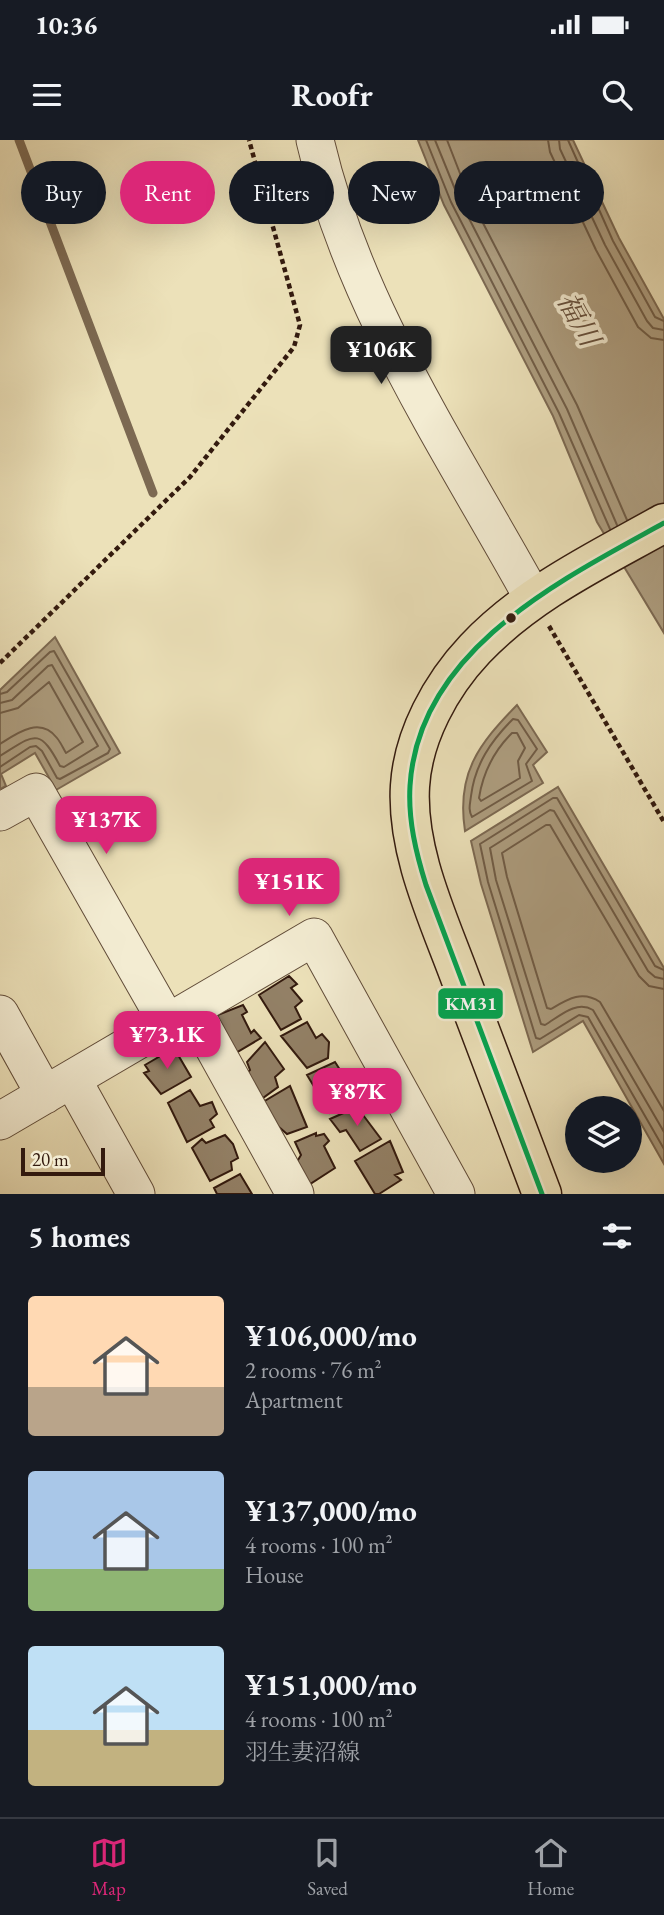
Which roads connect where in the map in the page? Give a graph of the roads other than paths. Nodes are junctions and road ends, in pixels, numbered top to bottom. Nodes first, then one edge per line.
1 (315, 140) edge
2 (664, 523) edge
3 (542, 593) junction
4 (0, 812) edge
5 (0, 1014) edge
6 (180, 1017) junction
7 (58, 1087) junction
8 (0, 1121) edge
9 (136, 1194) edge
10 (295, 1194) edge
11 (456, 1194) edge
12 (542, 1194) edge

1 - 3 street
2 - 3 main road
3 - 12 main road
4 - 6 street
5 - 7 street
6 - 7 street
6 - 10 street
6 - 11 street
7 - 8 street
7 - 9 street

